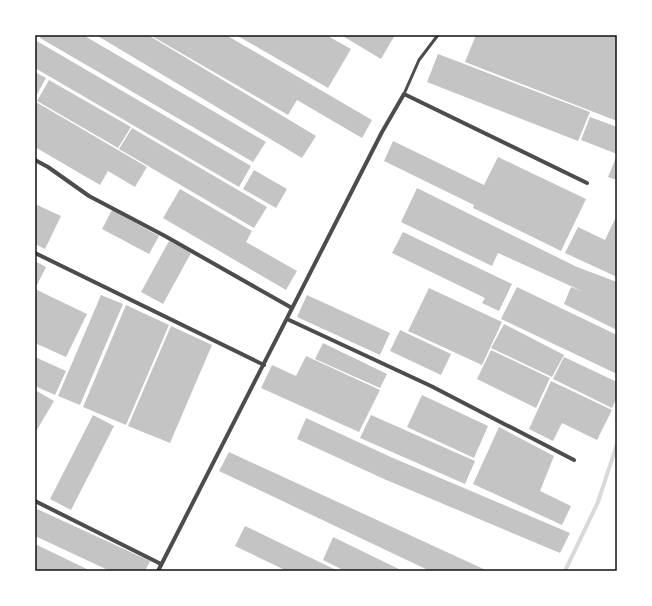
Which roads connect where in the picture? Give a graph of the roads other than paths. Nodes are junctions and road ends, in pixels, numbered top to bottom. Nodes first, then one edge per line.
1 (438, 35) edge
2 (404, 94) junction
3 (35, 160) edge
4 (587, 183) dead end
5 (35, 253) edge
6 (292, 308) junction
7 (287, 319) junction
8 (264, 365) junction
9 (574, 460) dead end
10 (35, 501) edge
11 (162, 564) junction
12 (158, 571) edge

1 - 2 lane
2 - 4 street
2 - 6 street
3 - 6 street
5 - 8 street
6 - 7 street
7 - 8 street
7 - 9 street
8 - 11 street
10 - 11 street
11 - 12 street

